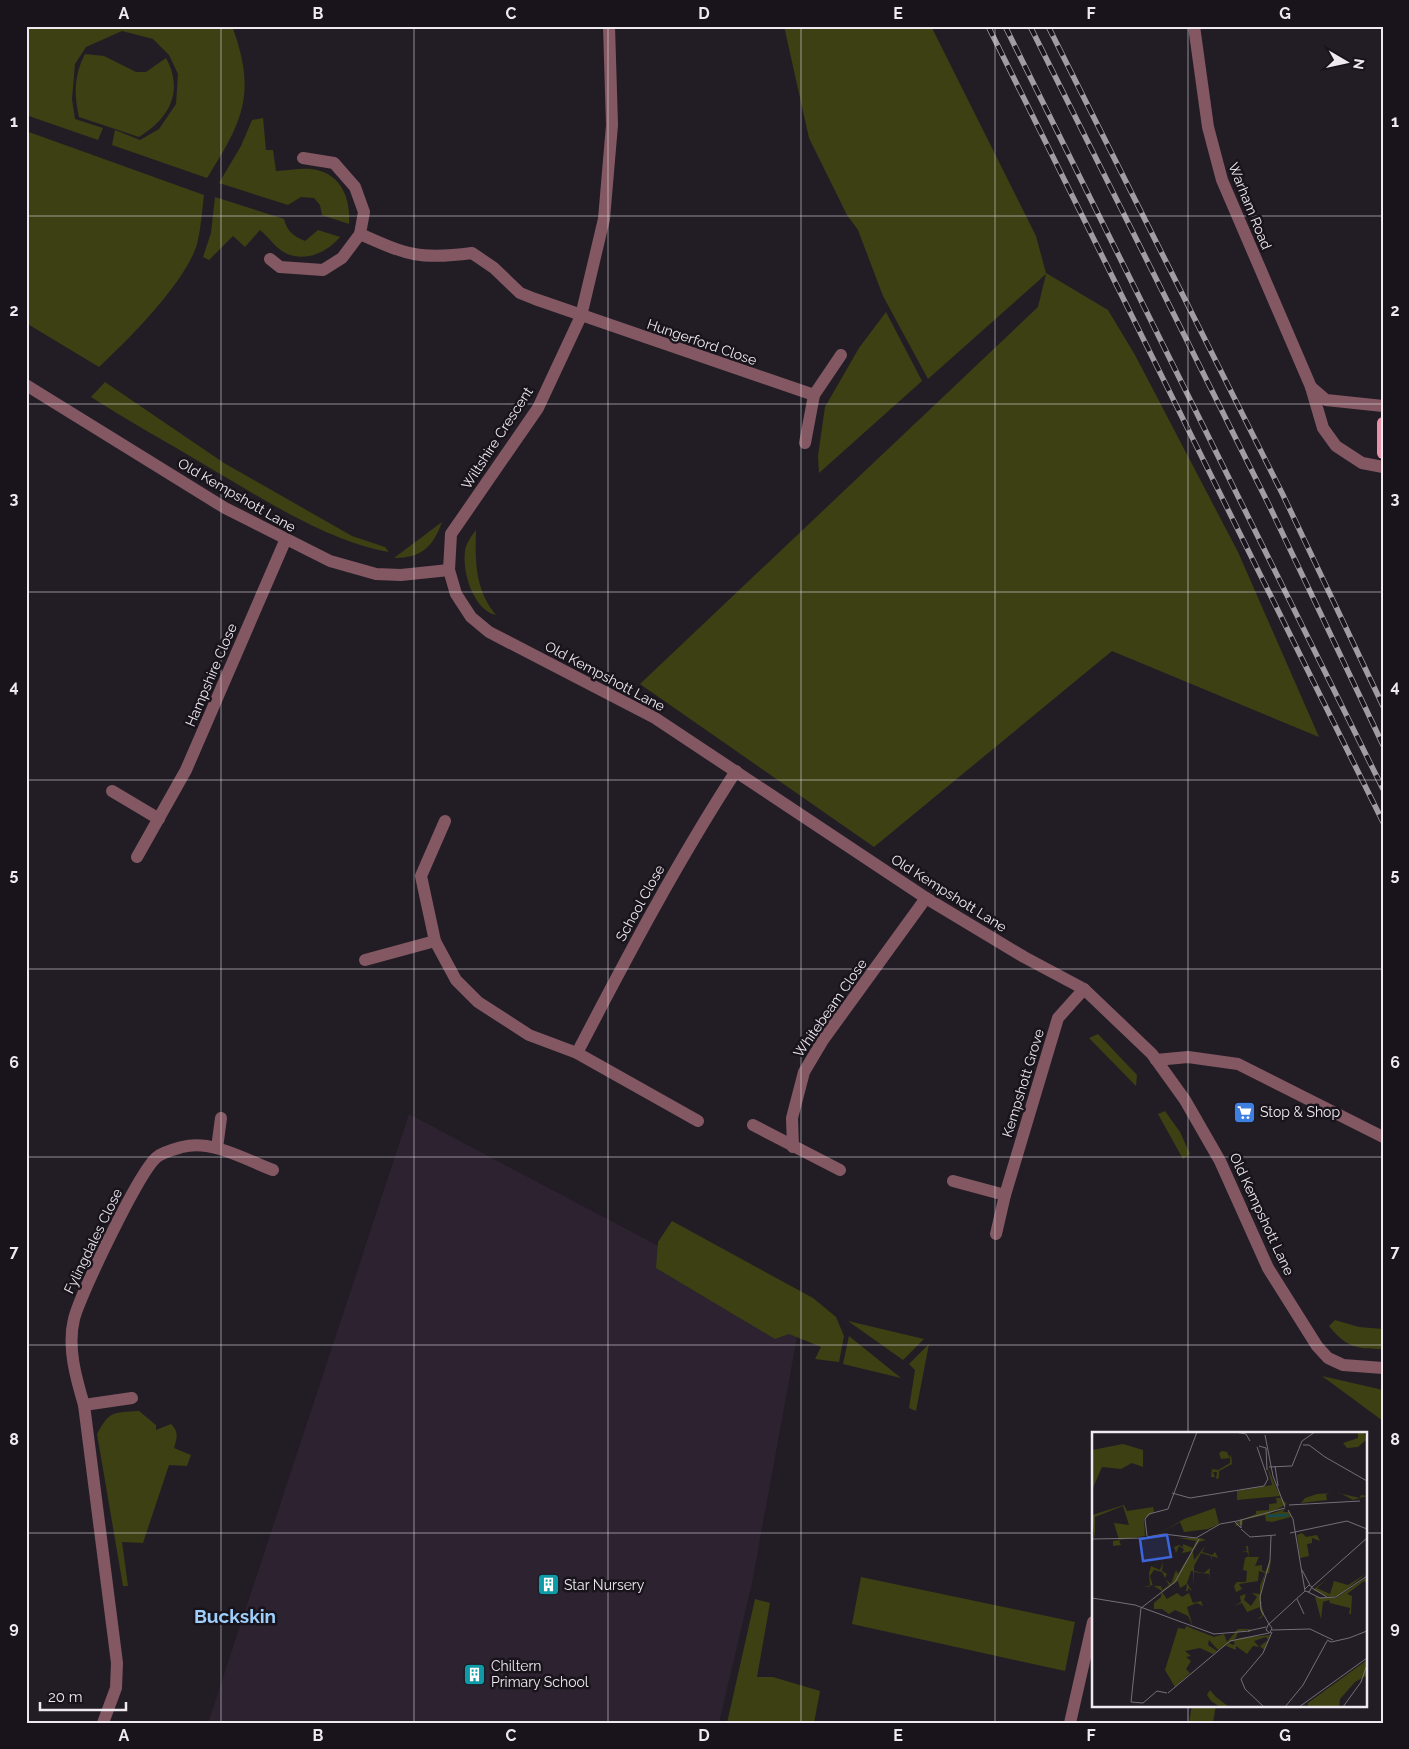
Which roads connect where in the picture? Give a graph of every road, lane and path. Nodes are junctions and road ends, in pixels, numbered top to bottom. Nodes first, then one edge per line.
1 (609, 26) edge
2 (1194, 26) edge
3 (303, 158) dead end
4 (360, 234) junction
5 (270, 260) dead end
6 (581, 316) junction
7 (841, 355) dead end
8 (26, 385) edge
9 (1311, 387) junction
10 (814, 396) junction
11 (1383, 406) edge
12 (1383, 423) edge
13 (806, 443) dead end
14 (1383, 453) edge
15 (1383, 467) edge
16 (285, 541) junction
17 (449, 570) junction
18 (736, 771) junction
19 (112, 791) dead end
20 (159, 820) junction
21 (445, 821) dead end
22 (137, 857) dead end
23 (926, 898) junction
24 (435, 941) junction
25 (365, 960) dead end
26 (1084, 989) junction
27 (577, 1053) junction
28 (1156, 1060) junction
29 (221, 1118) dead end
30 (698, 1121) dead end
31 (753, 1125) dead end
32 (1383, 1137) edge
33 (794, 1147) junction
34 (217, 1148) junction
35 (273, 1170) dead end
36 (840, 1170) dead end
37 (953, 1181) dead end
38 (1005, 1195) junction
39 (996, 1234) dead end
40 (1383, 1368) edge
41 (132, 1398) dead end
42 (84, 1405) junction
43 (1092, 1626) edge
44 (103, 1723) edge
45 (1070, 1723) edge

1 - 6 street, Wiltshire Crescent
2 - 9 street, Warham Road
3 - 4 street
4 - 5 street
4 - 6 street, Hungerford Close
6 - 10 street, Hungerford Close
6 - 17 street, Wiltshire Crescent
7 - 10 street
8 - 16 street, Old Kempshott Lane
9 - 11 street
9 - 15 street, Warham Road
10 - 13 street
12 - 14 main road
16 - 17 street, Old Kempshott Lane
16 - 20 street, Hampshire Close
17 - 18 street, Old Kempshott Lane
18 - 23 street, Old Kempshott Lane
18 - 27 street, School Close
19 - 20 street
20 - 22 street, Hampshire Close
21 - 24 street
23 - 26 street, Old Kempshott Lane
23 - 33 street, Whitebeam Close
24 - 25 street
24 - 27 street
26 - 28 street, Old Kempshott Lane
26 - 38 street, Kempshott Grove
27 - 30 street
28 - 32 street
28 - 40 street, Old Kempshott Lane
29 - 34 street
31 - 33 street
33 - 36 street
34 - 35 street, Fylingdales Close
34 - 42 street, Fylingdales Close
37 - 38 street
38 - 39 street, Kempshott Grove
41 - 42 street
42 - 44 street, Fylingdales Close
43 - 45 street

